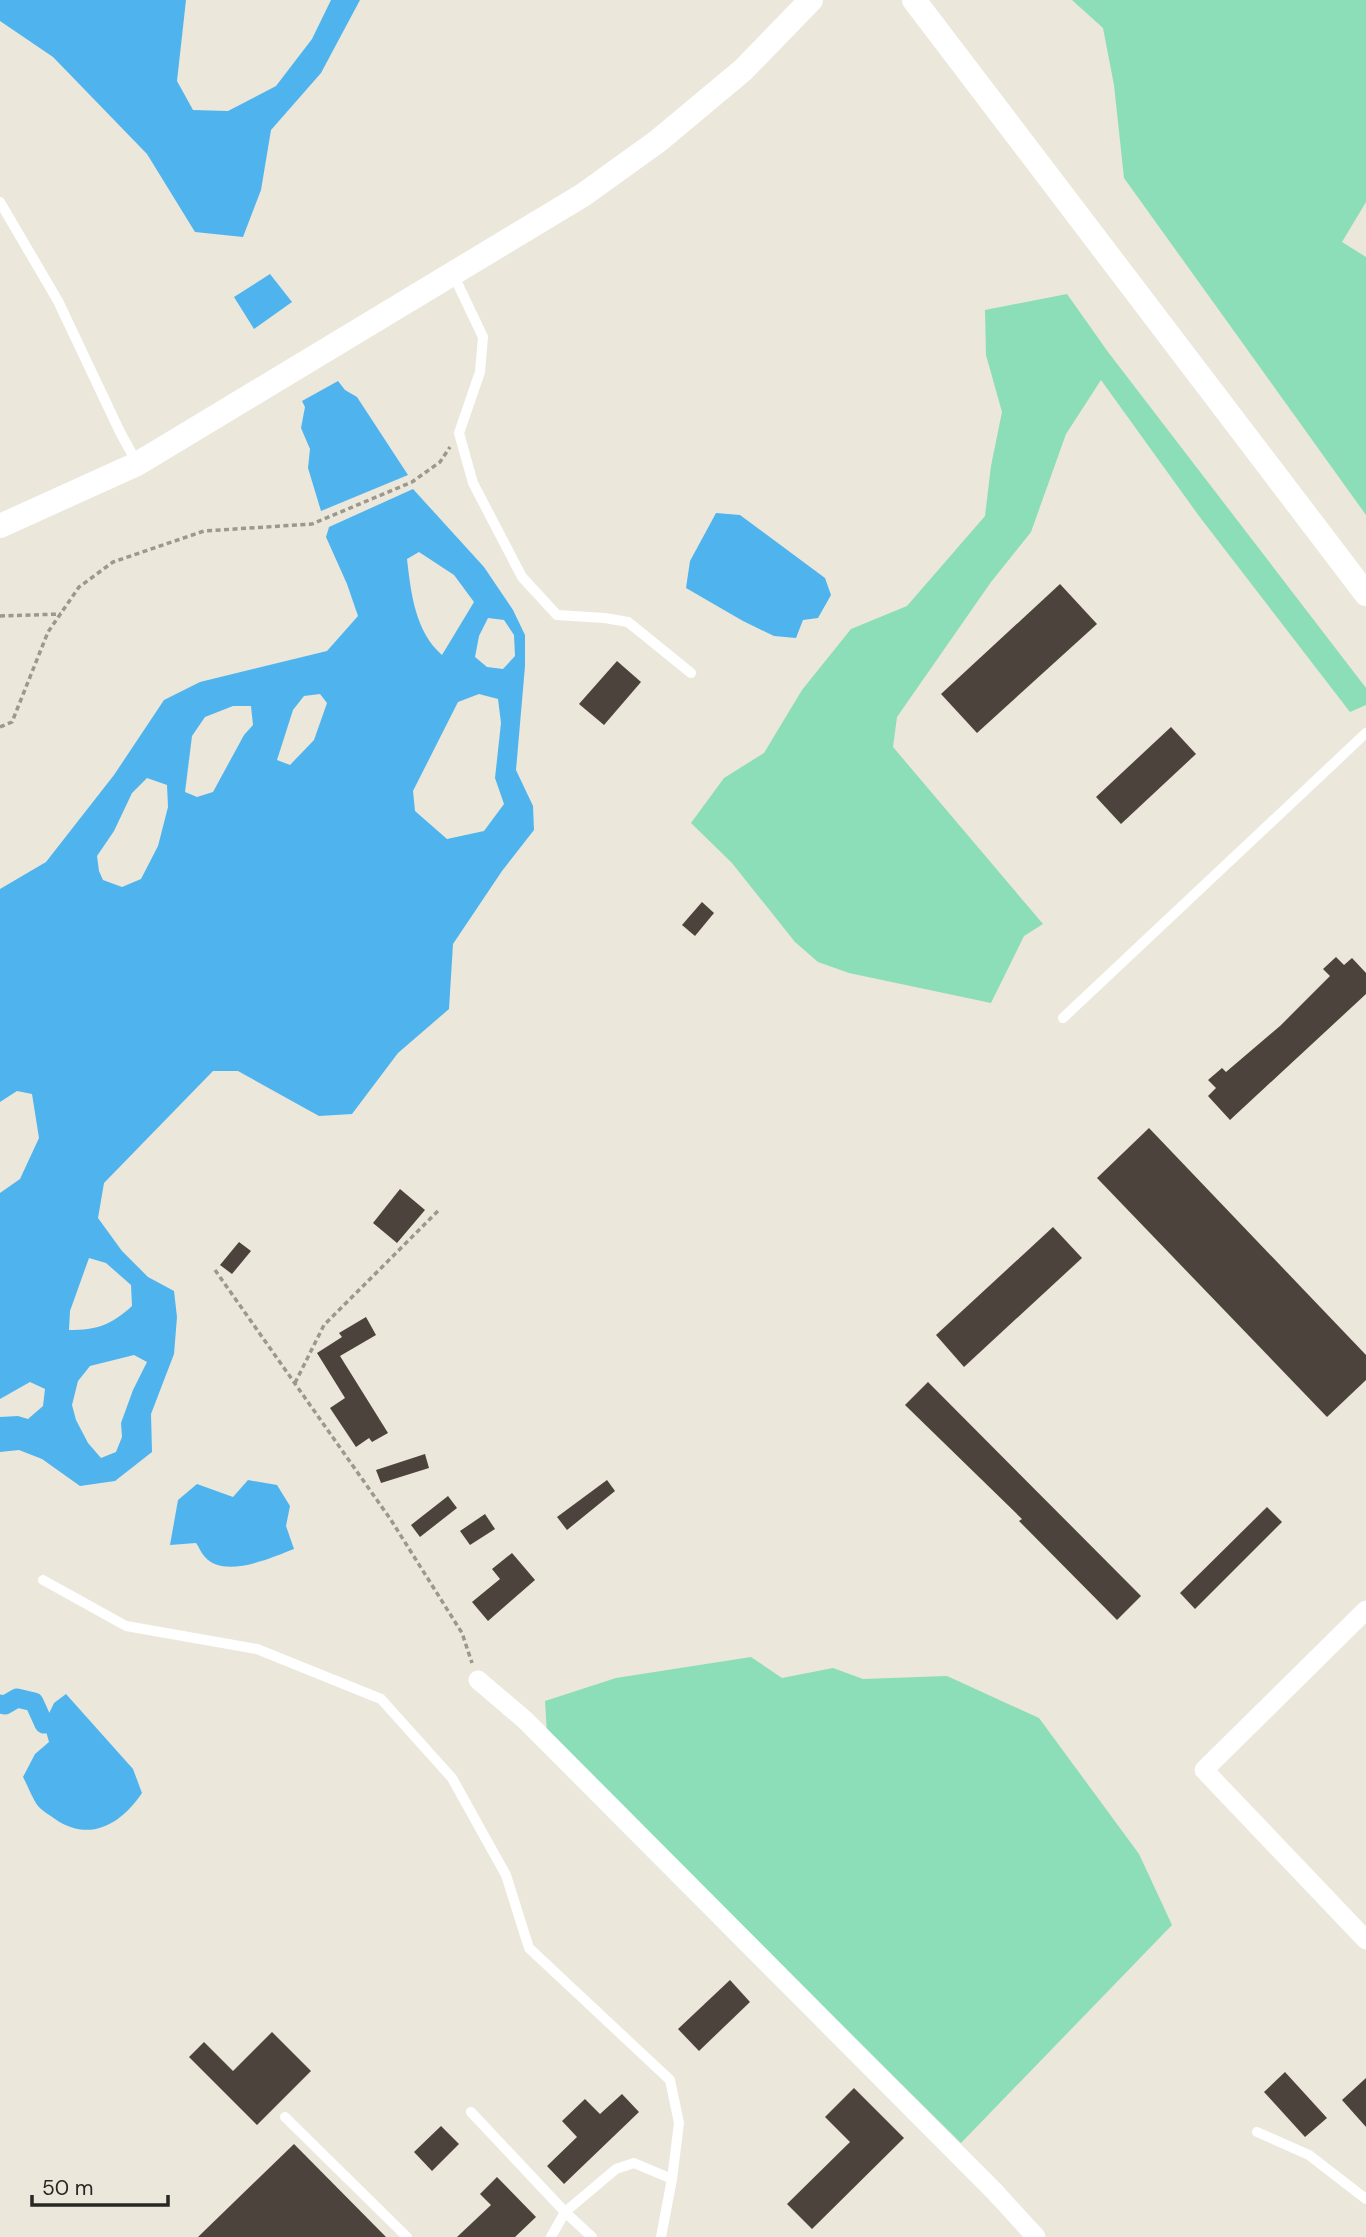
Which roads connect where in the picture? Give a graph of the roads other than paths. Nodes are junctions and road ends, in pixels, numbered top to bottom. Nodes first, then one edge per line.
1 (811, 0) edge
2 (914, 0) edge
3 (0, 202) edge
4 (452, 274) junction
5 (137, 464) junction
6 (0, 526) edge
7 (1366, 594) edge
8 (691, 673) dead end
9 (1366, 733) edge
10 (1063, 1018) dead end
11 (43, 1580) dead end
12 (1366, 1610) edge
13 (478, 1679) road end
14 (1366, 1940) edge
15 (471, 2112) dead end
16 (285, 2117) dead end
17 (1257, 2132) dead end
18 (672, 2179) junction
19 (1366, 2199) edge
20 (565, 2212) junction
21 (407, 2237) edge
22 (551, 2237) edge
23 (592, 2237) edge
24 (661, 2237) edge
25 (1036, 2237) edge

1 - 4 street
2 - 7 street
3 - 5 lane
4 - 5 street
4 - 8 lane
5 - 6 street
9 - 10 lane
11 - 18 lane
12 - 14 street
13 - 25 street
15 - 20 lane
16 - 21 lane
17 - 19 lane
18 - 20 lane
18 - 24 lane
20 - 22 lane
20 - 23 lane

